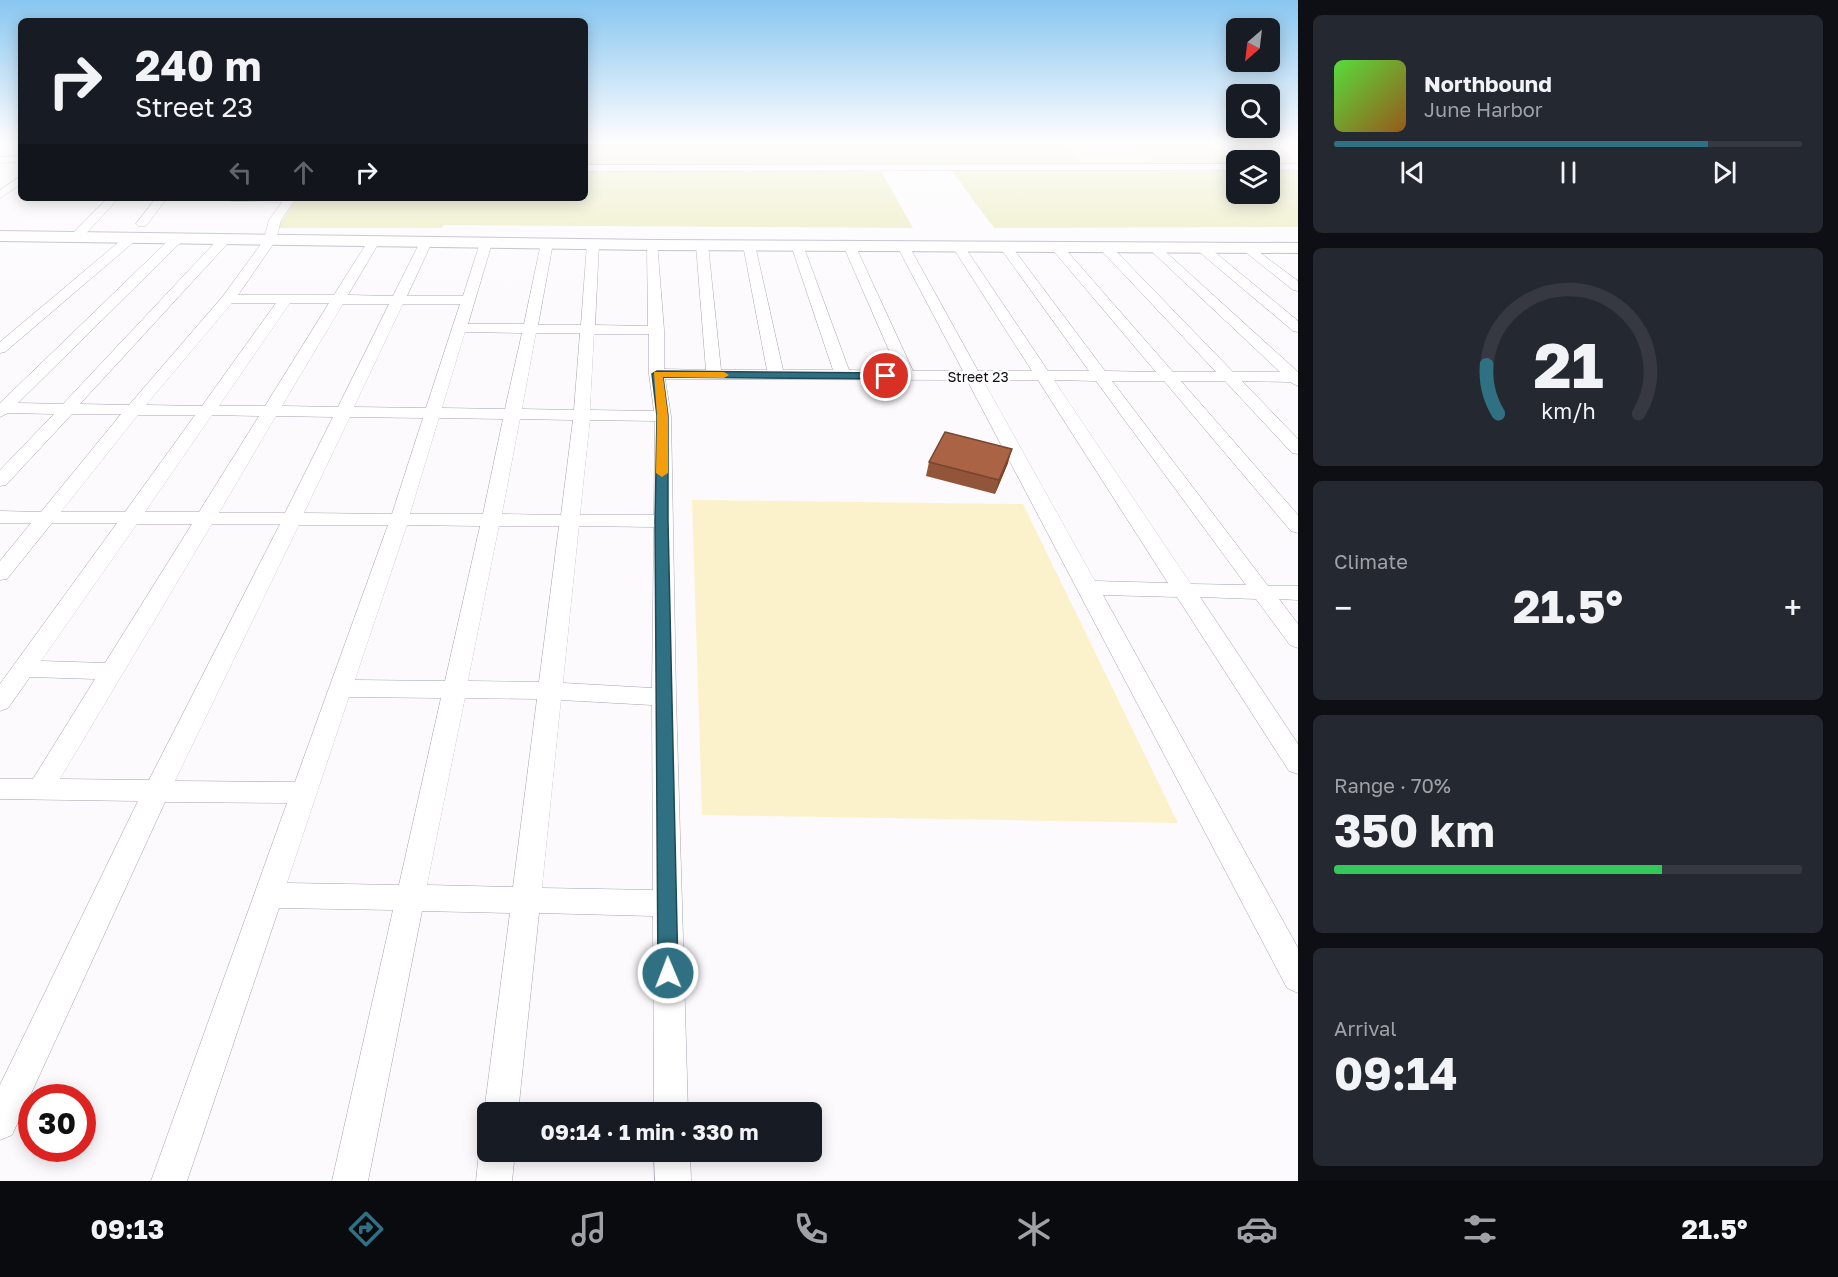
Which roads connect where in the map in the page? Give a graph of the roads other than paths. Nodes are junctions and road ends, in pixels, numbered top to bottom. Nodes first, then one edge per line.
1 (111, 201) edge
2 (159, 201) edge
3 (289, 201) edge
4 (142, 224) dead end
5 (0, 236) edge
6 (76, 237) junction
7 (131, 238) junction
8 (177, 239) junction
9 (225, 239) junction
10 (270, 240) junction
11 (374, 241) junction
12 (426, 242) junction
13 (486, 243) junction
14 (547, 243) junction
15 (593, 244) junction
16 (653, 245) junction
17 (702, 245) junction
18 (749, 245) junction
19 (797, 245) junction
20 (849, 245) junction
21 (903, 246) junction
22 (958, 246) junction
23 (1005, 246) junction
24 (1056, 246) junction
25 (1104, 246) junction
26 (1153, 247) junction
27 (1201, 247) junction
28 (1246, 247) junction
29 (1298, 248) edge
30 (1298, 287) edge
31 (287, 298) junction
32 (339, 298) junction
33 (228, 299) junction
34 (398, 299) junction
35 (468, 300) junction
36 (459, 328) junction
37 (531, 328) junction
38 (1298, 328) edge
39 (588, 329) junction
40 (657, 330) junction
41 (0, 349) edge
42 (657, 374) junction
43 (714, 375) junction
44 (776, 375) junction
45 (843, 375) junction
46 (908, 376) junction
47 (973, 376) junction
48 (1044, 376) junction
49 (1101, 376) junction
50 (1169, 377) junction
51 (1229, 377) junction
52 (1296, 379) edge
53 (2, 410) edge
54 (67, 410) junction
55 (133, 410) junction
56 (205, 411) junction
57 (270, 412) junction
58 (344, 412) junction
59 (432, 413) junction
60 (512, 414) junction
61 (582, 415) junction
62 (663, 416) junction
63 (1298, 449) edge
64 (0, 481) edge
65 (0, 517) edge
66 (46, 518) junction
67 (129, 519) junction
68 (203, 519) junction
69 (292, 519) junction
70 (399, 520) junction
71 (491, 520) junction
72 (568, 520) junction
73 (662, 521) junction
74 (1298, 527) edge
75 (0, 574) edge
76 (1088, 588) junction
77 (1184, 590) junction
78 (1261, 592) junction
79 (1298, 593) edge
80 (1298, 640) edge
81 (23, 669) junction
82 (114, 671) junction
83 (340, 688) junction
84 (455, 689) junction
85 (549, 691) junction
86 (664, 697) junction
87 (0, 702) edge
88 (1298, 764) edge
89 (0, 789) edge
90 (40, 790) junction
91 (156, 792) junction
92 (304, 793) junction
93 (268, 895) junction
94 (410, 898) junction
95 (525, 899) junction
96 (666, 903) junction
97 (1298, 978) edge
98 (502, 1102) edge
99 (671, 1102) edge
100 (0, 1123) edge
101 (496, 1162) edge
102 (672, 1162) edge
103 (169, 1181) edge
104 (350, 1181) edge
105 (494, 1181) edge
106 (672, 1181) edge

1 - 6 street
2 - 4 street
3 - 10 street
5 - 6 street
6 - 7 street
7 - 8 street
7 - 41 street
8 - 9 street
8 - 53 street
9 - 10 street
9 - 54 street
10 - 11 street
10 - 33 street
11 - 12 street
11 - 32 street
12 - 13 street
12 - 34 street
13 - 14 street
13 - 35 street
14 - 15 street
14 - 37 street
15 - 16 street
15 - 39 street
16 - 17 street
16 - 40 street
17 - 18 street
17 - 43 street
18 - 19 street
18 - 44 street
19 - 20 street
19 - 45 street
20 - 21 street
20 - 46 street
21 - 22 street
21 - 47 street
22 - 23 street
22 - 48 street
23 - 24 street
23 - 49 street
24 - 25 street
24 - 50 street
25 - 26 street
25 - 51 street
26 - 27 street
26 - 52 street
27 - 28 street
27 - 38 street
28 - 29 street
28 - 30 street
31 - 32 street
31 - 33 street
31 - 56 street
32 - 34 street
32 - 57 street
33 - 55 street
34 - 35 street
34 - 58 street
35 - 36 street
36 - 37 street
36 - 59 street
37 - 39 street
37 - 60 street
39 - 40 street
39 - 61 street
40 - 42 street
42 - 43 street, Street 23
42 - 62 street
43 - 44 street, Street 23
44 - 45 street, Street 23
45 - 46 street, Street 23
46 - 47 street, Street 23
47 - 48 street, Street 23
47 - 76 street
48 - 49 street, Street 23
48 - 77 street
49 - 50 street, Street 23
49 - 78 street
50 - 51 street, Street 23
50 - 74 street
51 - 52 street, Street 23
51 - 63 street
53 - 54 street
54 - 55 street
54 - 64 street
55 - 56 street
55 - 66 street
56 - 57 street
56 - 67 street
57 - 58 street
57 - 68 street
58 - 59 street
58 - 69 street
59 - 60 street
59 - 70 street
60 - 61 street
60 - 71 street
61 - 62 street
61 - 72 street
62 - 73 street
65 - 66 street
66 - 67 street
66 - 75 street
67 - 68 street
67 - 81 street
68 - 69 street
68 - 82 street
69 - 70 street
69 - 91 street
70 - 71 street
70 - 83 street
71 - 72 street
71 - 84 street
72 - 73 street
72 - 85 street
73 - 86 street
76 - 77 street
76 - 97 street
77 - 78 street
77 - 88 street
78 - 79 street
78 - 80 street
81 - 82 street
81 - 87 street
82 - 90 street
83 - 84 street
83 - 92 street
84 - 85 street
84 - 94 street
85 - 86 street
85 - 95 street
86 - 96 street
89 - 90 street
90 - 91 street
91 - 92 street
91 - 100 street
92 - 93 street
93 - 94 street
93 - 103 street
94 - 95 street
94 - 104 street
95 - 96 street
95 - 98 street
96 - 99 street
101 - 105 street
102 - 106 street

